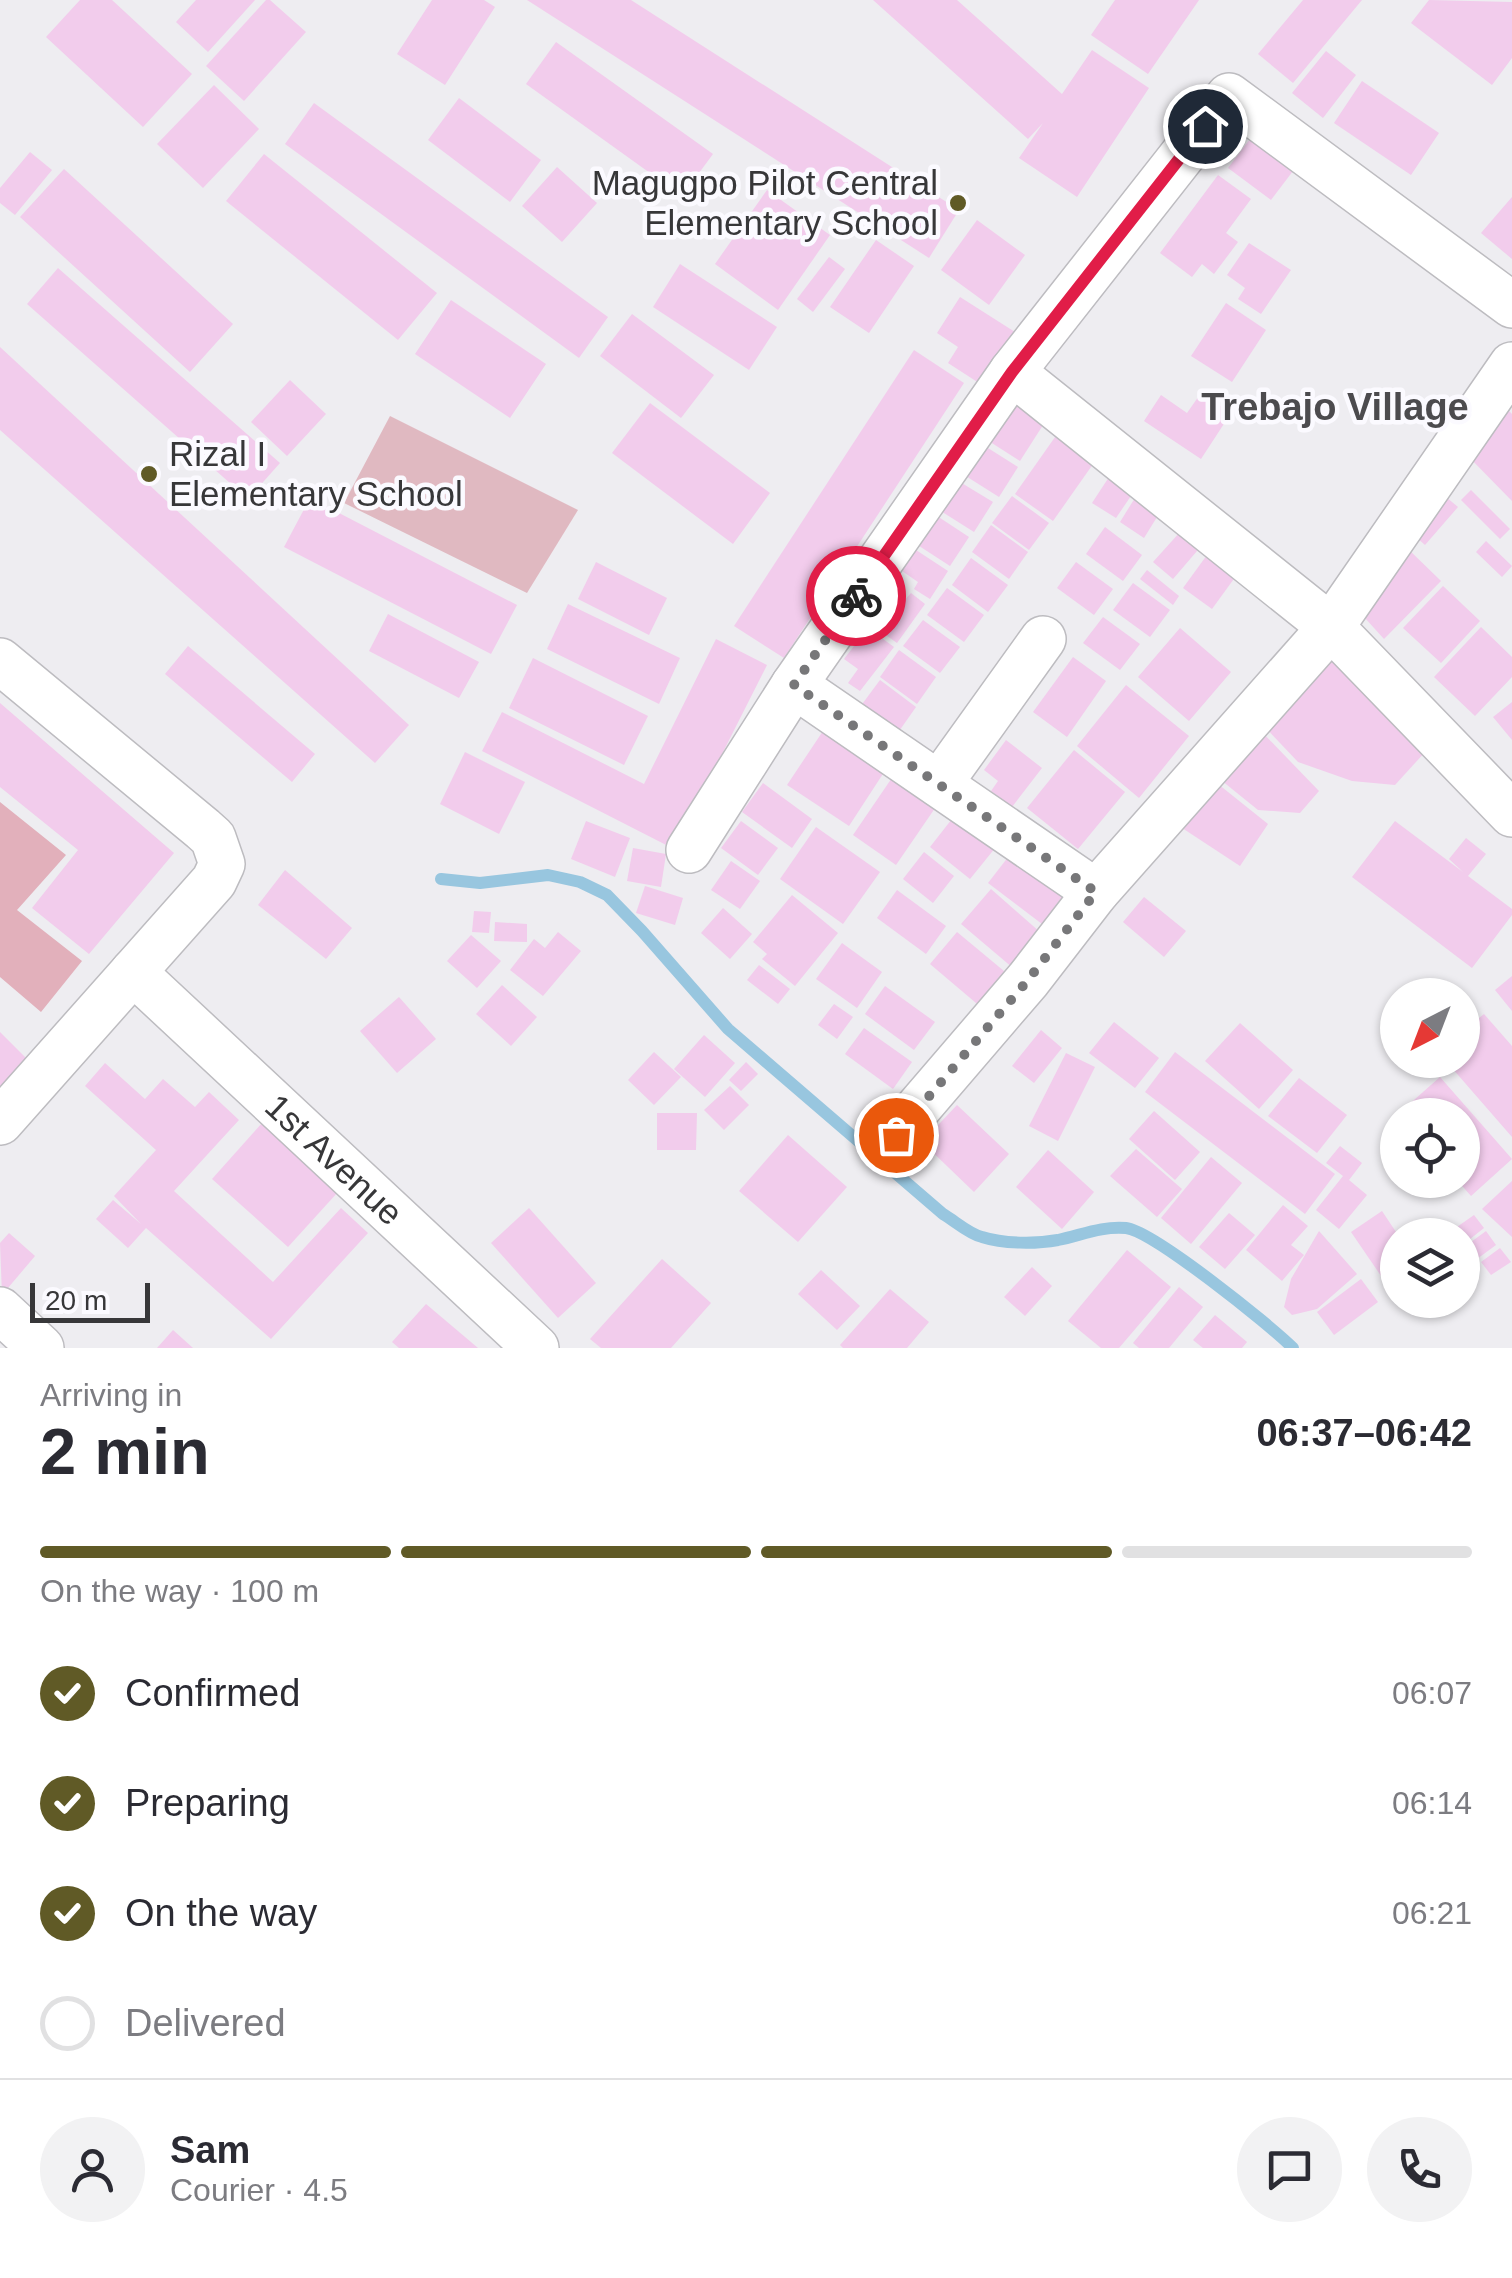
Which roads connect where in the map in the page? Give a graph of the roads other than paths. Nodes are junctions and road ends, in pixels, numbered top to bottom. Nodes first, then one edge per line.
1 (1512, 306) edge
2 (1512, 365) edge
3 (1012, 372) junction
4 (1332, 627) junction
5 (1043, 639) dead end
6 (0, 661) edge
7 (794, 685) junction
8 (938, 784) junction
9 (1512, 814) edge
10 (689, 850) dead end
11 (1096, 892) junction
12 (133, 972) junction
13 (0, 1122) edge
14 (896, 1135) dead end
15 (0, 1310) edge
16 (41, 1348) edge
17 (536, 1348) edge

1 - 3 street
2 - 4 street
3 - 4 street
3 - 7 street
4 - 9 street
4 - 11 street
5 - 8 street
6 - 12 street
7 - 8 street
7 - 10 street
8 - 11 street
11 - 14 street
12 - 13 street
12 - 17 street, 1st Avenue
15 - 16 street

